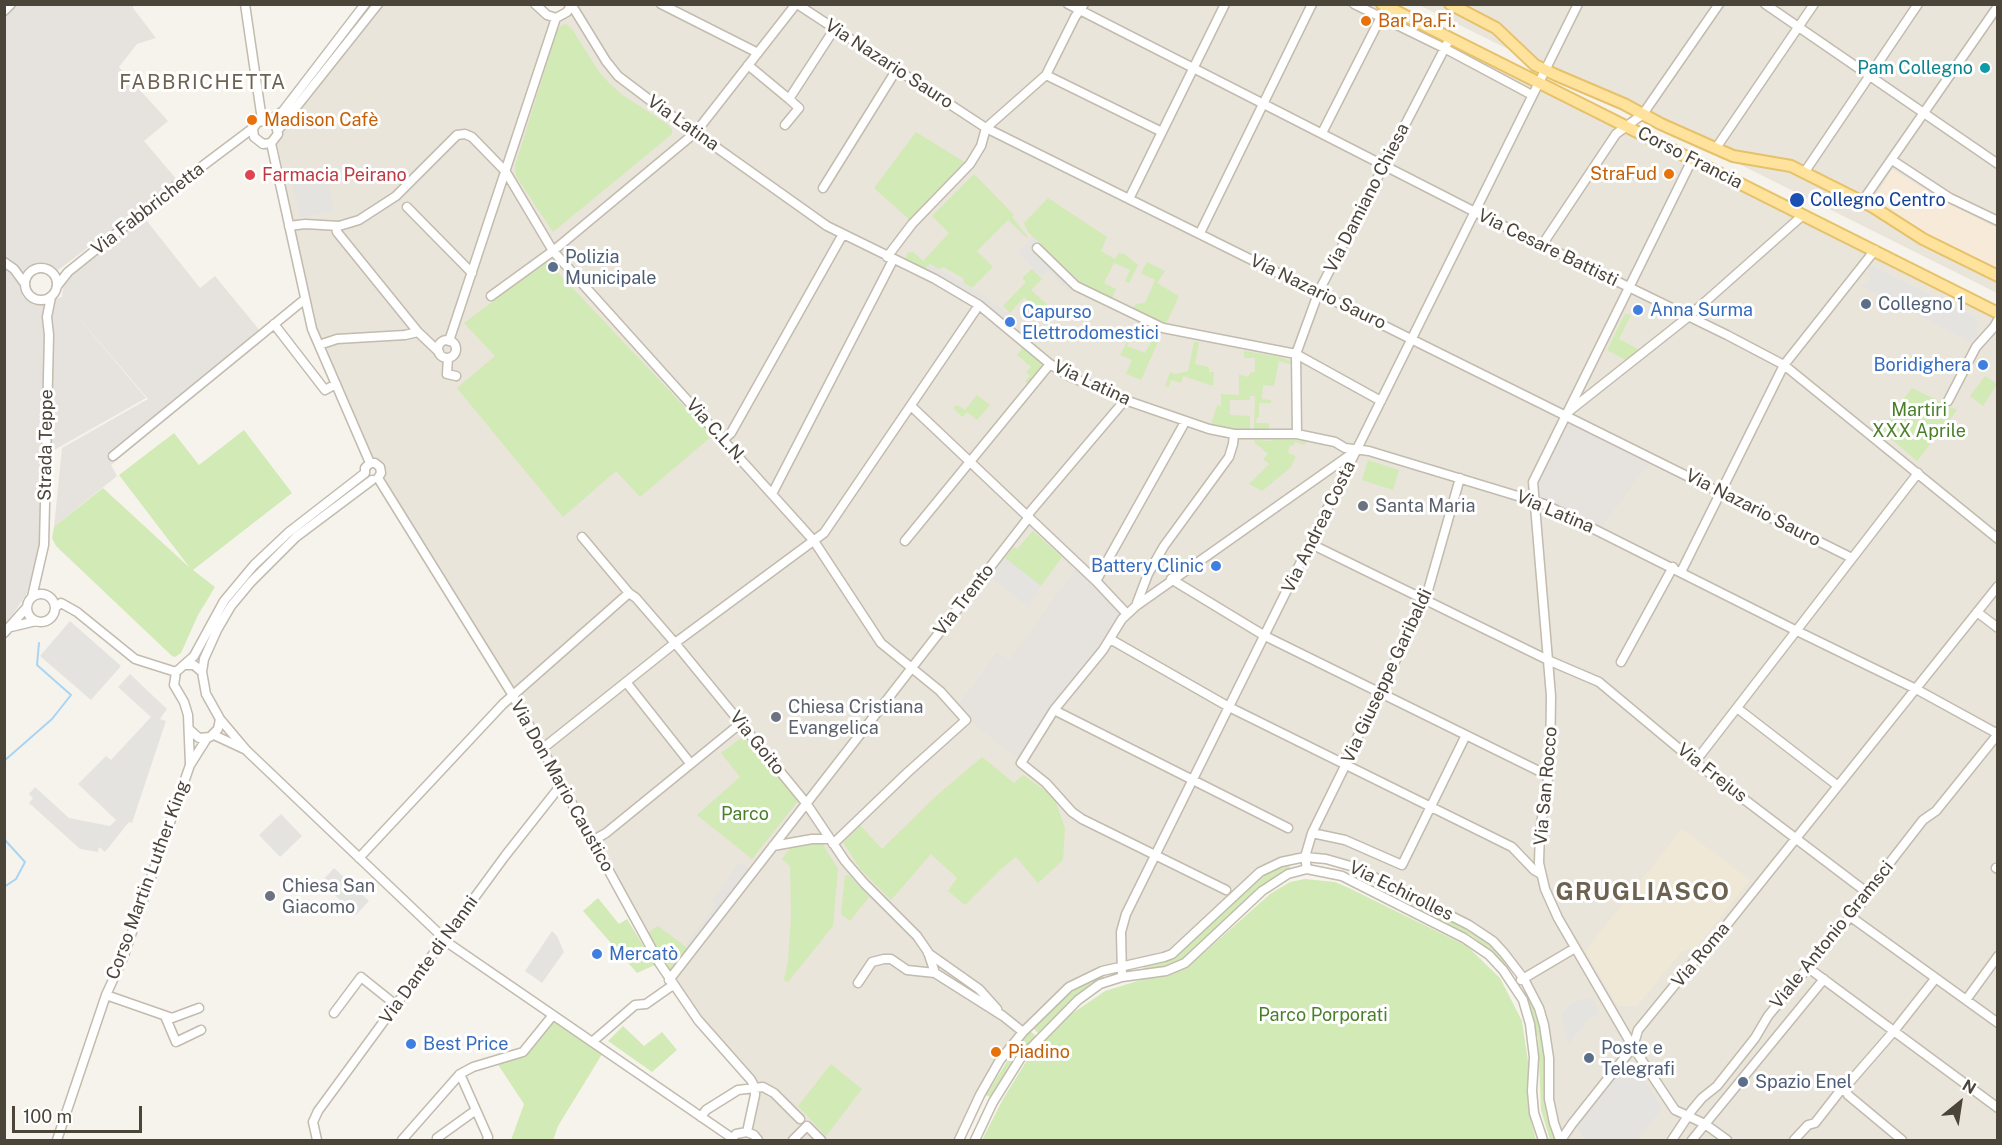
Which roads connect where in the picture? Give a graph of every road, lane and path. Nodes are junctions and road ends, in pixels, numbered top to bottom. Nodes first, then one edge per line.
1 (11, 4) edge
2 (245, 4) edge
3 (365, 4) edge
4 (378, 4) edge
5 (535, 4) edge
6 (661, 4) edge
7 (796, 4) edge
8 (1068, 4) edge
9 (1225, 4) edge
10 (1312, 4) edge
11 (1354, 4) edge
12 (1578, 4) edge
13 (1719, 4) edge
14 (1765, 4) edge
15 (1814, 4) edge
16 (1918, 4) edge
17 (1454, 5) edge
18 (1384, 6) edge
19 (1998, 6) edge
20 (575, 7) edge
21 (1082, 8) edge
22 (4, 11) edge
23 (556, 18) junction
24 (1380, 18) junction
25 (1798, 27) junction
26 (835, 28) junction
27 (1447, 43) junction
28 (758, 53) junction
29 (748, 65) junction
30 (897, 69) junction
31 (1193, 69) junction
32 (1545, 69) junction
33 (1046, 75) junction
34 (1869, 77) junction
35 (1538, 83) junction
36 (1532, 95) junction
37 (789, 99) junction
38 (1263, 104) junction
39 (1643, 114) junction
40 (1923, 114) junction
41 (266, 120) junction
42 (785, 125) dead end
43 (1627, 127) junction
44 (986, 128) junction
45 (278, 130) junction
46 (696, 132) junction
47 (1162, 132) junction
48 (253, 133) junction
49 (1322, 134) junction
50 (271, 143) junction
51 (1716, 148) junction
52 (1692, 160) junction
53 (1892, 160) junction
54 (1383, 164) junction
55 (1998, 164) edge
56 (506, 172) junction
57 (1804, 173) junction
58 (822, 188) dead end
59 (1866, 196) dead end
60 (1129, 199) junction
61 (407, 207) dead end
62 (1475, 212) junction
63 (1803, 215) junction
64 (1998, 221) edge
65 (289, 226) junction
66 (336, 226) junction
67 (1200, 233) junction
68 (843, 234) junction
69 (1542, 245) junction
70 (1037, 248) dead end
71 (1875, 250) junction
72 (553, 251) junction
73 (890, 258) junction
74 (4, 262) edge
75 (14, 269) junction
76 (35, 270) junction
77 (68, 272) junction
78 (52, 273) junction
79 (472, 273) junction
80 (1998, 276) edge
81 (25, 284) junction
82 (57, 286) junction
83 (1630, 288) junction
84 (1318, 291) junction
85 (490, 296) dead end
86 (51, 297) junction
87 (305, 298) junction
88 (39, 300) junction
89 (980, 305) junction
90 (1998, 313) edge
91 (47, 317) junction
92 (1688, 318) junction
93 (1998, 320) edge
94 (274, 324) junction
95 (418, 332) junction
96 (1412, 338) junction
97 (449, 341) junction
98 (319, 345) junction
99 (439, 352) junction
100 (1296, 354) junction
101 (448, 358) junction
102 (1050, 364) junction
103 (1784, 365) junction
104 (456, 376) dead end
105 (336, 384) junction
106 (1125, 399) junction
107 (1382, 401) junction
108 (1948, 401) dead end
109 (911, 406) junction
110 (1565, 415) junction
111 (1185, 422) junction
112 (1234, 434) junction
113 (1297, 434) junction
114 (724, 439) junction
115 (1357, 450) junction
116 (113, 456) dead end
117 (970, 462) junction
118 (370, 463) junction
119 (364, 473) junction
120 (1918, 473) junction
121 (1460, 478) junction
122 (375, 479) junction
123 (1721, 492) junction
124 (772, 494) junction
125 (1535, 501) junction
126 (1029, 518) junction
127 (582, 537) dead end
128 (1998, 539) edge
129 (814, 541) junction
130 (905, 541) dead end
131 (1311, 544) junction
132 (1852, 558) junction
133 (1673, 567) junction
134 (1682, 572) junction
135 (39, 573) junction
136 (1171, 579) junction
137 (1096, 581) junction
138 (1998, 586) edge
139 (629, 593) junction
140 (48, 595) junction
141 (32, 597) junction
142 (1425, 601) junction
143 (1136, 606) junction
144 (27, 607) junction
145 (56, 607) junction
146 (1977, 612) junction
147 (1127, 614) junction
148 (36, 621) junction
149 (1998, 628) edge
150 (7, 630) edge
151 (1797, 631) junction
152 (1265, 636) junction
153 (1110, 639) junction
154 (675, 643) junction
155 (1550, 661) junction
156 (1621, 662) dead end
157 (185, 665) junction
158 (911, 668) junction
159 (176, 672) junction
160 (202, 672) junction
161 (626, 682) junction
162 (1916, 689) junction
163 (1378, 693) junction
164 (512, 694) junction
165 (1229, 707) junction
166 (1737, 708) junction
167 (1054, 710) junction
168 (220, 718) junction
169 (741, 723) junction
170 (190, 730) junction
171 (1998, 734) edge
172 (1466, 735) junction
173 (210, 736) junction
174 (542, 749) junction
175 (247, 751) junction
176 (1695, 762) junction
177 (690, 763) junction
178 (190, 765) junction
179 (1345, 765) junction
180 (1549, 776) junction
181 (1193, 781) junction
182 (561, 785) junction
183 (1838, 786) junction
184 (806, 803) junction
185 (1431, 806) junction
186 (1288, 828) dead end
187 (1312, 833) junction
188 (1796, 838) junction
189 (592, 841) junction
190 (832, 842) junction
191 (773, 846) junction
192 (1155, 856) junction
193 (1305, 857) junction
194 (359, 858) junction
195 (1307, 869) junction
196 (1541, 874) junction
197 (1226, 890) dead end
198 (1869, 894) junction
199 (1851, 917) junction
200 (445, 938) junction
201 (1575, 948) junction
202 (928, 952) junction
203 (1998, 956) edge
204 (1123, 965) junction
205 (1807, 967) junction
206 (935, 973) junction
207 (1122, 977) junction
208 (1524, 979) junction
209 (1824, 979) junction
210 (1935, 979) junction
211 (671, 983) junction
212 (858, 983) dead end
213 (1514, 985) junction
214 (106, 995) junction
215 (1966, 1000) junction
216 (396, 1005) junction
217 (199, 1008) dead end
218 (334, 1013) dead end
219 (553, 1015) junction
220 (165, 1016) junction
221 (1003, 1016) junction
222 (1998, 1023) edge
223 (201, 1030) dead end
224 (1894, 1031) junction
225 (1023, 1032) junction
226 (592, 1042) junction
227 (1633, 1047) junction
228 (460, 1074) junction
229 (755, 1088) junction
230 (1846, 1090) junction
231 (1998, 1108) edge
232 (476, 1110) junction
233 (1688, 1116) junction
234 (701, 1117) junction
235 (800, 1119) dead end
236 (1709, 1127) junction
237 (747, 1132) junction
238 (485, 1139) edge
239 (732, 1139) edge
240 (57, 1140) edge
241 (317, 1140) edge
242 (402, 1140) edge
243 (439, 1140) edge
244 (758, 1140) edge
245 (793, 1140) edge
246 (821, 1140) edge
247 (959, 1140) edge
248 (975, 1140) edge
249 (1543, 1140) edge
250 (1561, 1140) edge
251 (1672, 1140) edge
252 (1692, 1140) edge
253 (1727, 1140) edge
254 (1794, 1140) edge
255 (1902, 1140) edge

1 - 22 street
2 - 41 street
3 - 41 street
4 - 45 street
5 - 23 street
6 - 28 street
7 - 26 street, Via Nazario Sauro
7 - 28 street
8 - 21 street, Via Cesare Battisti
9 - 31 street
10 - 38 street
11 - 24 street, Corso Francia
12 - 32 street, Via Andrea Costa
13 - 39 street
14 - 25 street
15 - 25 street
16 - 34 street
17 - 32 main road, Corso Francia
18 - 24 street
18 - 27 main road, Corso Francia
19 - 40 street
20 - 23 street
20 - 46 street, Via Latina
21 - 31 street, Via Cesare Battisti
21 - 33 street
23 - 56 street
24 - 27 street, Corso Francia
24 - 49 street
25 - 34 street
25 - 51 street
26 - 30 street, Via Nazario Sauro
26 - 37 street
27 - 35 main road, Corso Francia
27 - 36 street, Corso Francia
27 - 54 street, Via Damiano Chiesa
28 - 29 street
29 - 37 street
29 - 46 street
30 - 44 street, Via Nazario Sauro
30 - 58 street
31 - 38 street, Via Cesare Battisti
31 - 47 street
32 - 35 street, Via Andrea Costa
32 - 39 main road, Corso Francia
33 - 44 street
33 - 47 street
34 - 40 street
34 - 57 street
35 - 36 street, Via Andrea Costa
35 - 43 main road, Corso Francia
36 - 62 street, Via Andrea Costa
37 - 42 street
38 - 49 street, Via Cesare Battisti
38 - 67 street
39 - 43 street
39 - 51 main road, Corso Francia
40 - 53 street
40 - 55 street
41 - 45 street
41 - 48 street
43 - 52 main road, Corso Francia
43 - 69 street
44 - 60 street, Via Nazario Sauro
44 - 73 street
45 - 50 street
46 - 68 street, Via Latina
46 - 72 street
47 - 60 street
48 - 50 street
48 - 77 street, Via Fabbrichetta
49 - 54 street, Via Cesare Battisti
50 - 65 street
51 - 57 main road, Corso Francia
52 - 63 main road, Corso Francia
52 - 83 street, Via San Rocco
53 - 59 street
53 - 64 street
54 - 62 street, Via Cesare Battisti
54 - 84 street, Via Damiano Chiesa
56 - 66 street, Via C.L.N.
56 - 72 street, Via C.L.N.
56 - 79 street
57 - 80 main road, Corso Francia
60 - 67 street, Via Nazario Sauro
61 - 79 street
62 - 69 street, Via Cesare Battisti
62 - 96 street, Via Andrea Costa
63 - 71 main road, Corso Francia
63 - 92 street
65 - 66 street
65 - 87 street
66 - 95 street
67 - 84 street, Via Nazario Sauro
68 - 73 street, Via Latina
68 - 114 street
69 - 83 street, Via Cesare Battisti
70 - 100 street
71 - 90 main road, Corso Francia
71 - 103 street
72 - 85 street
72 - 114 street, Via C.L.N.
73 - 89 street, Via Latina
73 - 124 street
74 - 75 street
75 - 76 street
75 - 81 street
76 - 78 street
76 - 81 street
77 - 78 street
77 - 82 street, Via Fabbrichetta
78 - 82 street
79 - 97 street
81 - 88 street
82 - 86 street
83 - 92 street, Via Cesare Battisti
83 - 110 street, Via San Rocco
84 - 96 street, Via Nazario Sauro
84 - 100 street, Via Damiano Chiesa
86 - 88 street
86 - 91 street, Strada Teppe
87 - 94 street
87 - 98 street
88 - 91 street, Strada Teppe
89 - 102 street, Via Latina
89 - 109 street
91 - 135 street, Strada Teppe
92 - 103 street, Via Cesare Battisti
92 - 110 street
93 - 108 street
94 - 105 street
94 - 116 street
95 - 98 street
95 - 99 street
96 - 107 street, Via Andrea Costa
96 - 110 street, Via Nazario Sauro
97 - 99 street
97 - 101 street
98 - 105 street
99 - 101 street
100 - 107 street
100 - 113 street, Via Damiano Chiesa
101 - 104 street
102 - 106 street, Via Latina
102 - 117 street
103 - 120 street, Via Cesare Battisti
103 - 123 street
105 - 118 street
106 - 111 street, Via Latina
106 - 126 street, Via Trento
107 - 115 street, Via Andrea Costa
109 - 117 street
109 - 129 street
110 - 123 street, Via Nazario Sauro
110 - 125 street, Via San Rocco
111 - 112 street, Via Latina
111 - 137 street
112 - 113 street, Via Latina
112 - 143 street
113 - 115 street, Via Latina
114 - 124 street, Via C.L.N.
115 - 121 street, Via Latina
115 - 131 street, Via Andrea Costa
115 - 136 street
117 - 126 street
117 - 130 street
118 - 119 street
118 - 122 street
119 - 122 street
119 - 157 street
120 - 128 street, Via Cesare Battisti
120 - 132 street
121 - 125 street, Via Latina
121 - 142 street, Via Giuseppe Garibaldi
122 - 160 street
122 - 164 street, Via Don Mario Caustico
123 - 132 street, Via Nazario Sauro
123 - 134 street
124 - 129 street, Via C.L.N.
125 - 133 street, Via Latina
125 - 155 street, Via San Rocco
126 - 137 street
126 - 158 street, Via Trento
127 - 139 street, Via Goito
129 - 154 street
129 - 158 street, Via C.L.N.
131 - 142 street, Via Frejus
131 - 152 street, Via Andrea Costa
132 - 151 street
133 - 134 street, Via Latina
133 - 156 street
134 - 151 street, Via Latina
135 - 140 street
135 - 141 street, Strada Teppe
136 - 143 street
136 - 152 street
137 - 147 street
138 - 146 street, Via Roma
139 - 154 street, Via Goito
139 - 164 street
140 - 141 street
140 - 145 street
141 - 144 street
142 - 155 street, Via Frejus
142 - 163 street, Via Giuseppe Garibaldi
143 - 147 street
144 - 148 street
144 - 150 street
145 - 148 street
145 - 159 street
146 - 149 street
146 - 162 street, Via Roma
147 - 153 street
148 - 150 street
151 - 162 street, Via Latina
151 - 166 street
152 - 163 street
152 - 165 street, Via Andrea Costa
153 - 165 street
153 - 167 street
154 - 161 street
154 - 169 street, Via Goito
155 - 176 street, Via Frejus
155 - 180 street, Via San Rocco
157 - 159 street
157 - 160 street
158 - 184 street, Via Trento
158 - 190 street, Via C.L.N.
159 - 170 street, Corso Martin Luther King
160 - 168 street
161 - 174 street
161 - 177 street
162 - 171 street, Via Latina
162 - 183 street, Via Roma
163 - 172 street
163 - 179 street, Via Giuseppe Garibaldi
164 - 174 street, Via Don Mario Caustico
164 - 194 street
165 - 179 street
165 - 181 street, Via Andrea Costa
166 - 176 street
166 - 183 street
167 - 181 street
167 - 192 street
168 - 173 street, Corso Martin Luther King
168 - 175 street
169 - 177 street
169 - 184 street, Via Goito
170 - 173 street
170 - 178 street, Corso Martin Luther King
171 - 198 street, Viale Antonio Gramsci
172 - 180 street
172 - 185 street
173 - 175 street
173 - 178 street, Corso Martin Luther King
174 - 182 street, Via Don Mario Caustico
175 - 194 street
176 - 188 street, Via Frejus
177 - 189 street
178 - 214 street, Corso Martin Luther King
179 - 185 street
179 - 187 street, Via Giuseppe Garibaldi
180 - 196 street, Via San Rocco
181 - 186 street
181 - 192 street, Via Andrea Costa
182 - 189 street, Via Don Mario Caustico
182 - 200 street, Via Dante di Nanni
183 - 188 street, Via Roma
184 - 190 street, Via Goito
184 - 191 street, Via Trento
185 - 187 street
185 - 196 street
187 - 193 street, Via Giuseppe Garibaldi
188 - 198 street, Via Frejus
188 - 227 street, Via Roma
189 - 211 street, Via Don Mario Caustico
190 - 191 street
190 - 202 street, Via Goito
191 - 211 street, Via Trento
192 - 197 street
192 - 204 street, Via Andrea Costa
193 - 195 street, Via Giuseppe Garibaldi
193 - 204 street, Via Echirolles
193 - 208 street, Via Echirolles
194 - 200 street
195 - 207 street
195 - 213 street, Via Echirolles
196 - 201 street, Via San Rocco
198 - 199 street, Viale Antonio Gramsci
199 - 205 street, Viale Antonio Gramsci
199 - 210 street
200 - 216 street, Via Dante di Nanni
200 - 219 street
201 - 208 street
201 - 227 street, Via San Rocco
202 - 206 street, Via Goito
202 - 221 street, Via Goito
203 - 215 street
204 - 207 street, Via Andrea Costa
204 - 225 street, Via Echirolles
205 - 209 street
205 - 233 street, Viale Antonio Gramsci
206 - 212 street, Via Goito
206 - 221 street, Via Goito
207 - 248 street
208 - 213 street
208 - 250 street, Via Echirolles
209 - 224 street
209 - 236 street, Viale Antonio Gramsci
210 - 215 street
210 - 224 street
211 - 226 street, Via Trento
211 - 229 street, Via Don Mario Caustico
213 - 249 street, Via Echirolles
214 - 220 street, Corso Martin Luther King
214 - 240 street, Corso Martin Luther King
215 - 222 street
216 - 218 street
216 - 241 street, Via Dante di Nanni
217 - 220 street
219 - 226 street
219 - 228 street
220 - 223 street
221 - 225 street, Via Goito
224 - 230 street
224 - 231 street
225 - 247 street, Via Echirolles
226 - 234 street
227 - 233 street, Via San Rocco
227 - 250 street, Via Roma
228 - 232 street
228 - 242 street
229 - 234 street
229 - 235 street, Via Don Mario Caustico
229 - 237 street
230 - 254 street
230 - 255 street
232 - 238 street
232 - 243 street
233 - 236 street, Via San Rocco
233 - 251 street, Viale Antonio Gramsci
234 - 239 street
236 - 252 street, Viale Antonio Gramsci
236 - 253 street, Via San Rocco
237 - 239 street
237 - 244 street
245 - 246 street

